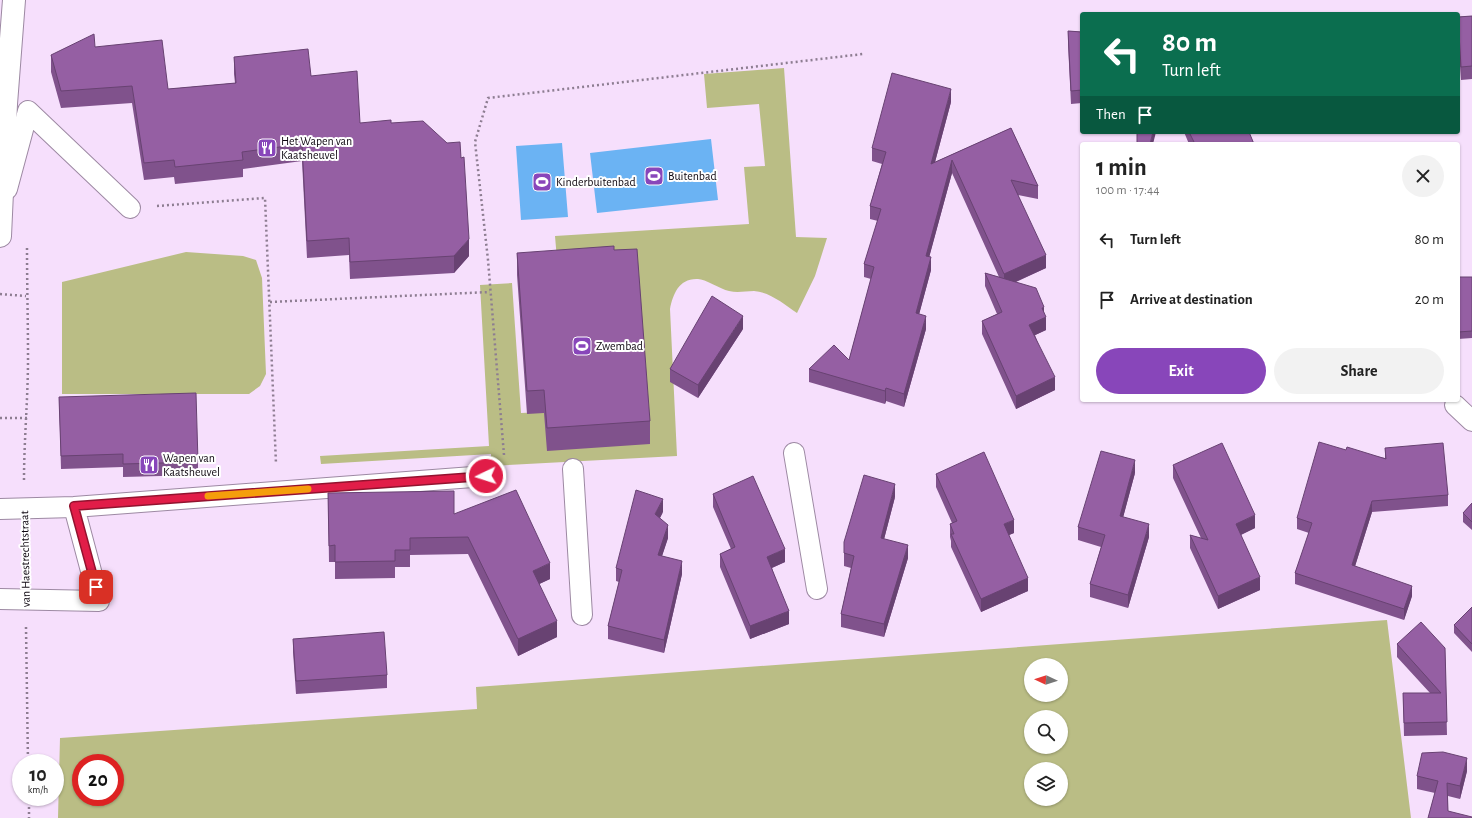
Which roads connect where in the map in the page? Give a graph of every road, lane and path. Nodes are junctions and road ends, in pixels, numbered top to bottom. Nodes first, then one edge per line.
1 (14, 0) edge
2 (863, 54) dead end
3 (130, 208) joint
4 (0, 218) edge
5 (0, 236) edge
6 (490, 292) junction
7 (0, 294) edge
8 (26, 296) dead end
9 (270, 302) junction
10 (28, 356) dead end
11 (1455, 405) dead end
12 (0, 418) edge
13 (27, 418) junction
14 (1472, 421) edge
15 (794, 453) dead end
16 (505, 458) dead end
17 (573, 469) dead end
18 (486, 476) dead end
19 (278, 491) junction
20 (74, 506) junction
21 (24, 508) junction
22 (0, 509) edge
23 (817, 589) dead end
24 (0, 599) edge
25 (25, 600) junction
26 (582, 614) dead end
27 (28, 754) edge
28 (29, 806) edge
29 (29, 818) edge

1 - 4 street
2 - 6 path
3 - 4 lane
3 - 9 path
4 - 5 street
6 - 9 path
6 - 16 path
7 - 8 path
9 - 19 path
10 - 13 path, van Haestrechtstraat
11 - 14 lane
12 - 13 path
13 - 21 path, van Haestrechtstraat
15 - 23 lane
17 - 26 lane
18 - 19 lane
19 - 20 lane
20 - 21 lane
20 - 25 lane
21 - 22 lane
21 - 25 path, van Haestrechtstraat
24 - 25 lane
25 - 27 path, van Haestrechtstraat
28 - 29 path

